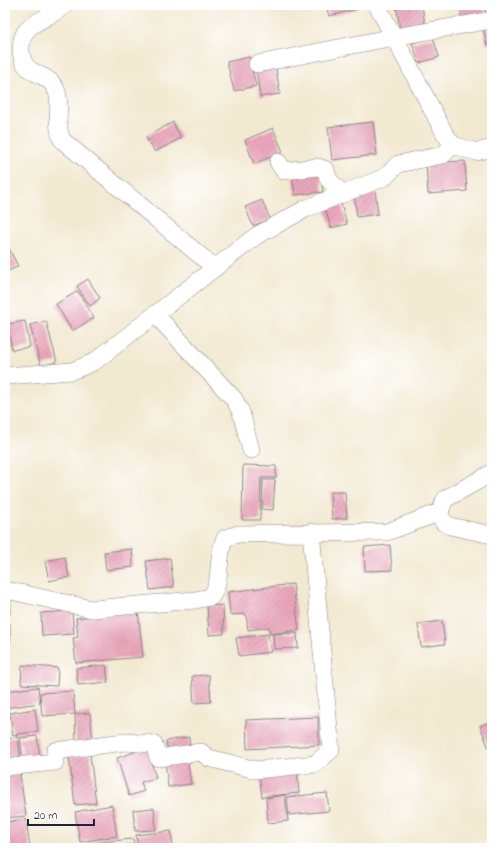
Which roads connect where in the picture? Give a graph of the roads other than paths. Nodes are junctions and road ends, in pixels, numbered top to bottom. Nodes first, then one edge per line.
1 (65, 5) edge
2 (376, 5) edge
3 (492, 20) edge
4 (394, 37) junction
5 (257, 64) dead end
6 (453, 145) junction
7 (492, 148) edge
8 (278, 162) dead end
9 (343, 194) junction
10 (215, 268) junction
11 (155, 314) junction
12 (5, 376) edge
13 (251, 450) dead end
14 (492, 473) edge
15 (440, 512) junction
16 (311, 532) junction
17 (492, 535) edge
18 (5, 592) edge
19 (5, 767) edge

1 - 10 street
2 - 4 street
3 - 4 street
4 - 5 street
4 - 6 street
6 - 7 street
6 - 9 street
8 - 9 street
9 - 10 street
10 - 11 street
11 - 12 street
11 - 13 street
14 - 15 street
15 - 16 street
15 - 17 street
16 - 18 street
16 - 19 street

